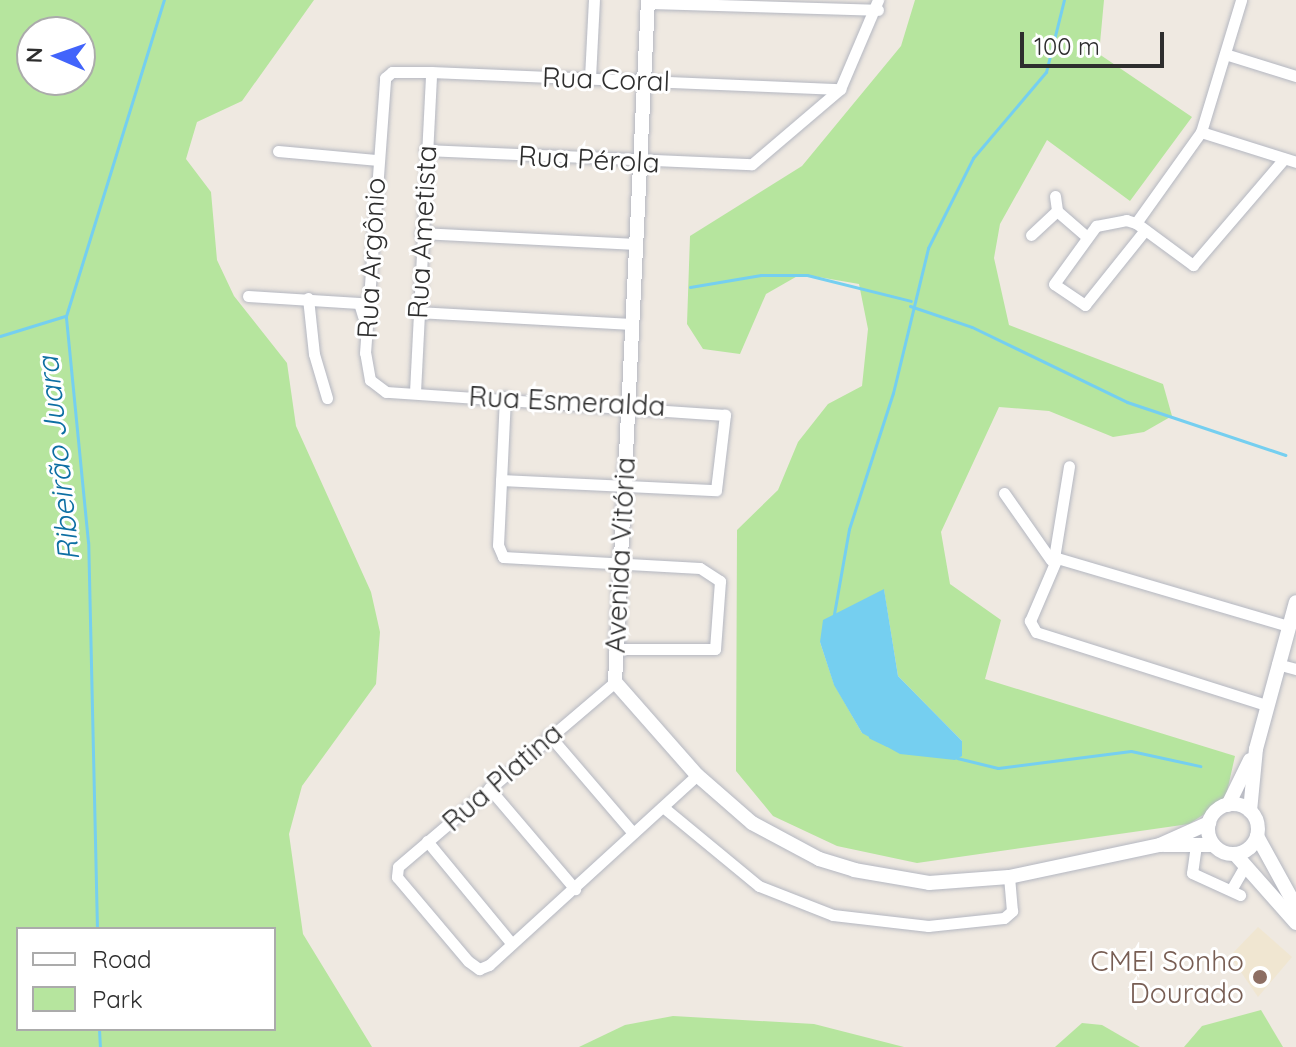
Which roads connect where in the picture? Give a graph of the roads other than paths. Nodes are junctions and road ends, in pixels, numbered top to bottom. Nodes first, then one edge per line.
1 (594, 0) edge
2 (1241, 0) edge
3 (648, 2) edge
4 (878, 5) edge
5 (1225, 54) junction
6 (431, 72) junction
7 (1296, 76) edge
8 (590, 78) junction
9 (645, 81) junction
10 (380, 86) joint
11 (840, 89) junction
12 (1201, 132) junction
13 (425, 150) junction
14 (278, 151) dead end
15 (376, 160) junction
16 (1290, 161) edge
17 (641, 162) junction
18 (1055, 196) dead end
19 (1057, 211) junction
20 (1140, 226) junction
21 (421, 233) junction
22 (1031, 235) dead end
23 (1086, 236) junction
24 (636, 244) junction
25 (248, 296) dead end
26 (308, 298) junction
27 (418, 312) junction
28 (631, 324) junction
29 (365, 353) junction
30 (415, 392) junction
31 (505, 397) junction
32 (327, 398) dead end
33 (627, 405) junction
34 (1069, 466) dead end
35 (501, 480) junction
36 (623, 484) junction
37 (1004, 493) dead end
38 (1054, 558) junction
39 (618, 565) junction
40 (1296, 602) edge
41 (1288, 626) junction
42 (614, 649) junction
43 (1277, 664) junction
44 (1296, 669) edge
45 (615, 682) junction
46 (1266, 705) junction
47 (549, 735) junction
48 (1256, 749) junction
49 (697, 775) junction
50 (489, 788) junction
51 (1228, 805) junction
52 (663, 807) junction
53 (1250, 811) junction
54 (1209, 823) junction
55 (633, 833) junction
56 (1257, 836) junction
57 (427, 841) junction
58 (1160, 845) junction
59 (1196, 845) junction
60 (1213, 845) junction
61 (1235, 854) junction
62 (1245, 866) junction
63 (1009, 877) junction
64 (575, 889) junction
65 (1296, 907) edge
66 (1296, 923) edge
67 (511, 943) junction

1 - 8 street
2 - 5 street
3 - 4 street
3 - 9 street, Avenida Vitória
4 - 11 street
5 - 7 street
5 - 12 street
6 - 8 street, Rua Coral
6 - 10 street, Rua Coral
6 - 13 street, Rua Ametista
8 - 9 street, Rua Coral
9 - 11 street, Rua Coral
9 - 17 street, Avenida Vitória
10 - 15 street, Rua Argônio
11 - 17 street, Rua Pérola
12 - 16 street
12 - 20 street
13 - 17 street, Rua Pérola
13 - 21 street, Rua Ametista
14 - 15 street
15 - 29 street, Rua Argônio
16 - 20 street
17 - 24 street, Avenida Vitória
18 - 19 street
19 - 22 street
19 - 23 street
20 - 23 street
20 - 23 street
21 - 24 street
21 - 27 street, Rua Ametista
24 - 28 street, Avenida Vitória
25 - 26 street
26 - 29 street
26 - 32 street
27 - 28 street
27 - 30 street, Rua Ametista
28 - 33 street, Avenida Vitória
29 - 30 street, Rua Argônio
30 - 31 street, Rua Esmeralda
31 - 33 street, Rua Esmeralda
31 - 35 street
33 - 36 street, Avenida Vitória
33 - 36 street, Rua Esmeralda
34 - 38 street
35 - 36 street
35 - 39 street
36 - 39 street, Avenida Vitória
37 - 38 street
38 - 41 street
38 - 46 street
39 - 42 street, Avenida Vitória
39 - 42 street
40 - 41 street
41 - 43 street
42 - 45 street, Avenida Vitória
43 - 44 street
43 - 46 street
45 - 47 street, Rua Platina
45 - 49 street, Avenida Vitória
46 - 48 street
47 - 50 street, Rua Platina
47 - 55 street
48 - 51 street
48 - 53 street
49 - 52 street
49 - 63 street, Avenida Vitória
50 - 57 street, Rua Platina
50 - 64 street
51 - 53 street
51 - 54 street
52 - 55 street
52 - 63 street
53 - 56 street
54 - 58 street, Avenida Vitória
54 - 60 street
55 - 64 street
56 - 61 street
56 - 65 street
57 - 67 street
57 - 67 street, Rua Platina
58 - 59 street, Avenida Vitória
58 - 63 street, Avenida Vitória
59 - 60 street, Avenida Vitória
59 - 62 street
60 - 61 street
61 - 62 street
62 - 66 street
64 - 67 street

